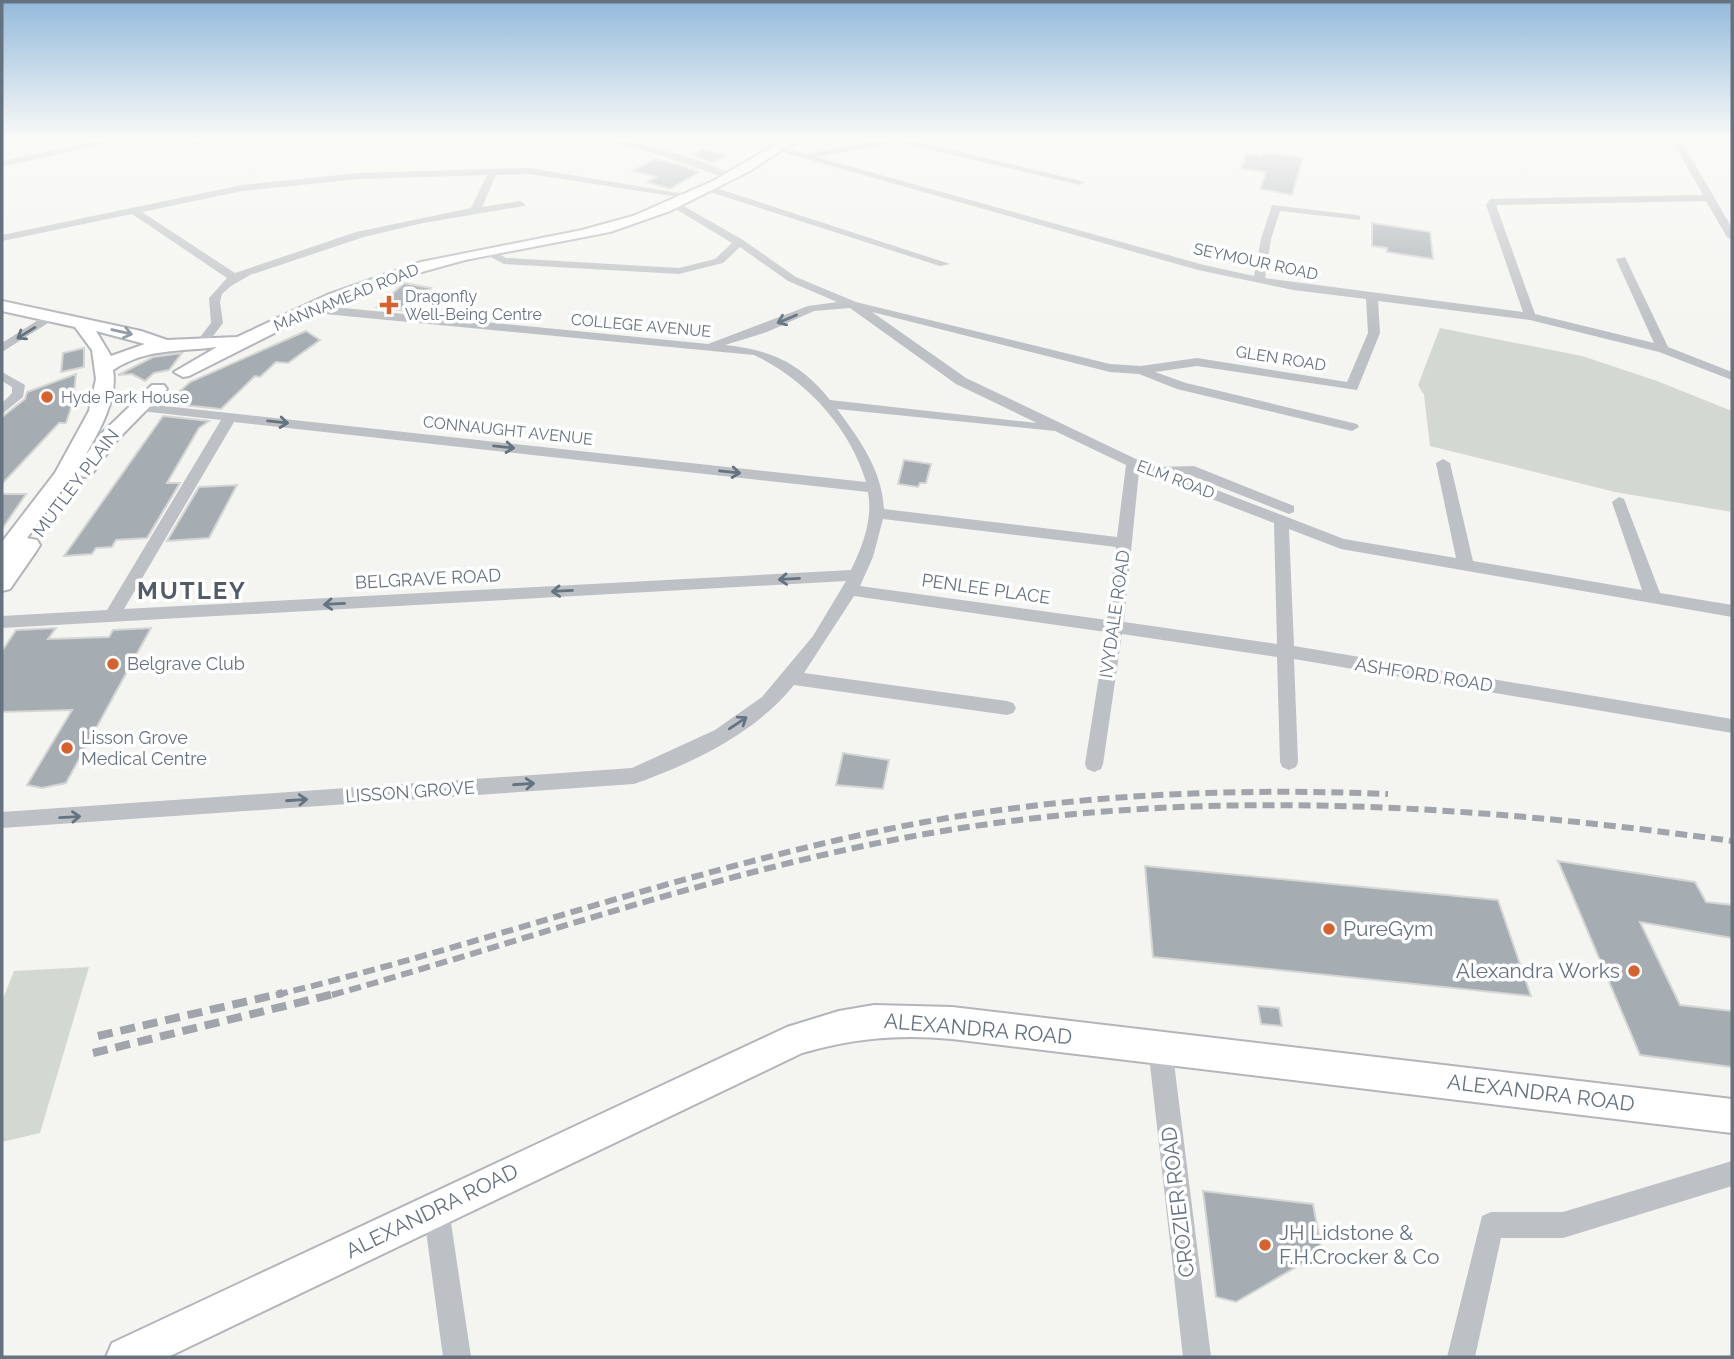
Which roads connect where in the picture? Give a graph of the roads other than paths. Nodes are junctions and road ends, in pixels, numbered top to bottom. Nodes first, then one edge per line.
1 (171, 202) edge
2 (479, 202) edge
3 (678, 202) edge
4 (752, 202) edge
5 (966, 202) edge
6 (1493, 202) edge
7 (1711, 202) edge
8 (520, 204) dead end
9 (675, 204) junction
10 (133, 210) junction
11 (475, 210) junction
12 (1356, 218) dead end
13 (1732, 237) edge
14 (2, 238) edge
15 (739, 242) junction
16 (487, 251) junction
17 (1620, 259) dead end
18 (944, 264) dead end
19 (234, 278) junction
20 (1259, 281) junction
21 (1372, 296) junction
22 (852, 304) junction
23 (2, 306) edge
24 (314, 309) junction
25 (1530, 316) junction
26 (50, 318) junction
27 (82, 325) junction
28 (252, 336) junction
29 (161, 344) junction
30 (193, 345) junction
31 (711, 347) junction
32 (2, 348) edge
33 (1663, 349) junction
34 (104, 368) junction
35 (1141, 370) junction
36 (183, 372) junction
37 (2, 376) edge
38 (1732, 376) edge
39 (158, 389) junction
40 (102, 403) junction
41 (827, 404) junction
42 (137, 407) junction
43 (2, 410) edge
44 (230, 416) junction
45 (1352, 427) dead end
46 (1066, 429) junction
47 (1133, 463) junction
48 (1443, 463) dead end
49 (875, 488) junction
50 (1619, 502) dead end
51 (877, 513) junction
52 (1285, 514) junction
53 (1125, 543) junction
54 (2, 557) edge
55 (1466, 566) junction
56 (854, 582) junction
57 (2, 583) edge
58 (1653, 597) junction
59 (1732, 611) edge
60 (112, 616) junction
61 (2, 622) edge
62 (1115, 626) junction
63 (1283, 651) junction
64 (789, 678) junction
65 (1007, 708) dead end
66 (1732, 726) edge
67 (1289, 762) dead end
68 (1094, 764) dead end
69 (2, 820) edge
70 (1160, 1047) junction
71 (1732, 1116) edge
72 (1732, 1173) edge
73 (436, 1209) junction
74 (126, 1357) edge
75 (457, 1357) edge
76 (1197, 1357) edge
77 (1461, 1357) edge

1 - 10 street
2 - 11 street
3 - 9 main road, MANNAMEAD ROAD
4 - 18 street
5 - 20 street, SEYMOUR ROAD
6 - 25 street
7 - 13 street
8 - 11 street
9 - 15 street, ELM ROAD
9 - 16 main road, MANNAMEAD ROAD
10 - 14 street
10 - 19 street
11 - 19 street
12 - 20 street
15 - 16 street
15 - 22 street, ELM ROAD
16 - 24 main road, MANNAMEAD ROAD
17 - 33 street
19 - 30 street
20 - 21 street, SEYMOUR ROAD
21 - 25 street, SEYMOUR ROAD
21 - 35 street, GLEN ROAD
22 -> 31 street
22 - 35 street, GLEN ROAD
22 - 46 street, ELM ROAD
23 - 26 main road
24 - 28 main road, MANNAMEAD ROAD
24 - 31 street, COLLEGE AVENUE
25 - 33 street, SEYMOUR ROAD
26 - 27 main road
26 -> 32 street
27 -> 29 main road
27 - 34 main road
28 - 30 main road, MANNAMEAD ROAD
28 - 36 main road, MANNAMEAD ROAD
29 - 30 main road, MANNAMEAD ROAD
29 - 34 main road
30 - 36 main road
31 - 41 street, COLLEGE AVENUE
33 - 38 street, SEYMOUR ROAD
34 - 40 main road, MUTLEY PLAIN
35 - 45 street
36 - 39 main road, MANNAMEAD ROAD
37 - 43 street
39 - 40 main road
39 - 42 main road, MUTLEY PLAIN
40 - 54 main road, MUTLEY PLAIN
41 - 46 street
41 - 49 street, COLLEGE AVENUE
42 - 44 street, CONNAUGHT AVENUE
42 - 57 main road, MUTLEY PLAIN
44 -> 49 street, CONNAUGHT AVENUE
44 - 60 street
46 - 47 street, ELM ROAD
47 - 52 street, ELM ROAD
47 - 53 street, IVYDALE ROAD
48 - 55 street
49 - 51 street, COLLEGE AVENUE
50 - 58 street
51 - 53 street
51 - 56 street, LISSON GROVE
52 - 55 street, ELM ROAD
52 - 63 street
53 - 62 street, IVYDALE ROAD
55 - 58 street, ELM ROAD
56 -> 60 street, BELGRAVE ROAD
56 - 62 street, PENLEE PLACE
56 - 64 street, LISSON GROVE
58 - 59 street, ELM ROAD
60 - 61 street, BELGRAVE ROAD
62 - 63 street, ASHFORD ROAD
62 - 68 street, IVYDALE ROAD
63 - 66 street, ASHFORD ROAD
63 - 67 street
64 - 65 street
69 -> 64 street, LISSON GROVE
70 - 71 main road, ALEXANDRA ROAD
70 - 73 main road, ALEXANDRA ROAD
70 - 76 street, CROZIER ROAD
72 - 77 street
73 - 74 main road, ALEXANDRA ROAD
73 - 75 street

